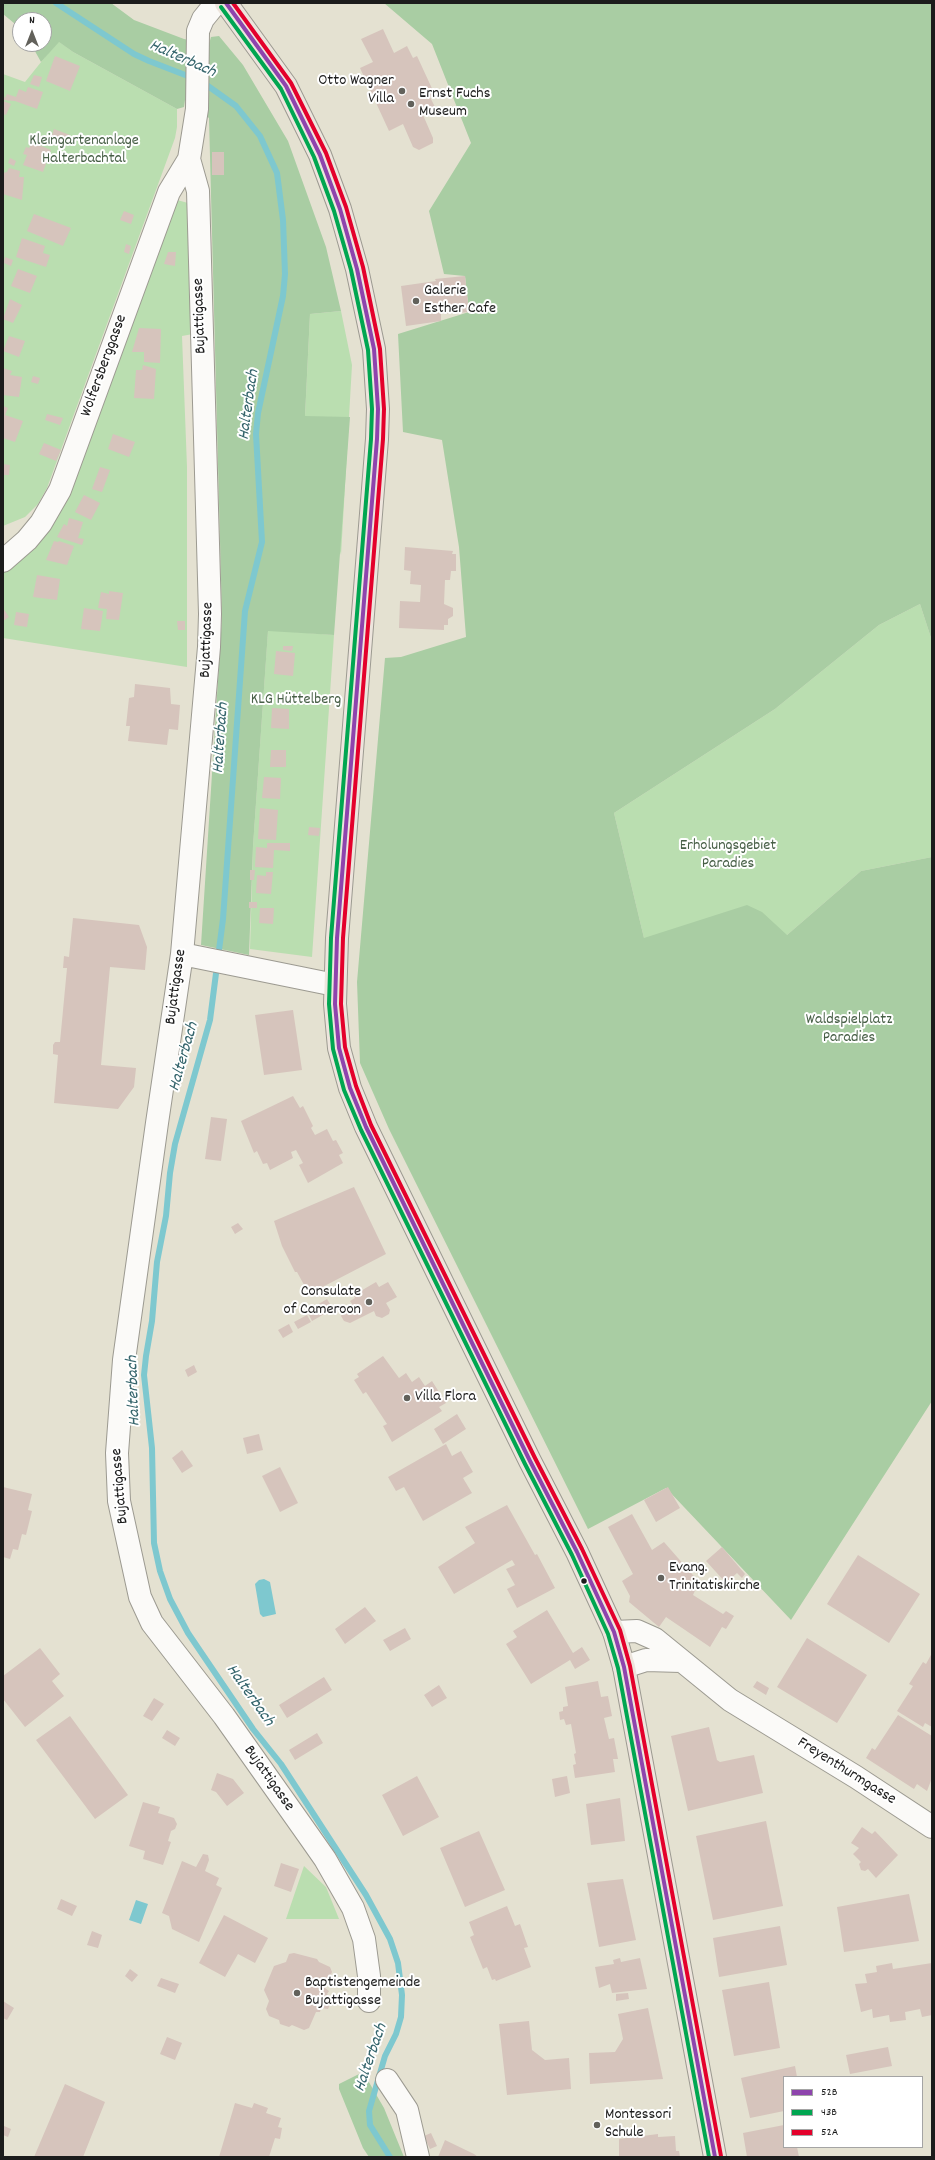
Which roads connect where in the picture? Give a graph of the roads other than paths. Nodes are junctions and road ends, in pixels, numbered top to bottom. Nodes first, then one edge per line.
1 (216, 3) edge
2 (226, 3) edge
3 (189, 159) junction
4 (3, 561) edge
5 (182, 954) junction
6 (335, 985) junction
7 (614, 1632) junction
8 (681, 1661) junction
9 (624, 1667) junction
10 (932, 1827) edge
11 (368, 2001) dead end
12 (387, 2080) dead end
13 (418, 2157) edge
14 (715, 2157) edge

1 - 3 street, Bujattigasse
2 - 6 main road
3 - 4 street, Wolfersberggasse
3 - 5 street, Bujattigasse
5 - 6 street
5 - 11 street, Bujattigasse
6 - 7 main road
7 - 8 street, Freyenthurmgasse
7 - 9 main road
8 - 9 street
8 - 10 street, Freyenthurmgasse
9 - 14 main road
12 - 13 street

